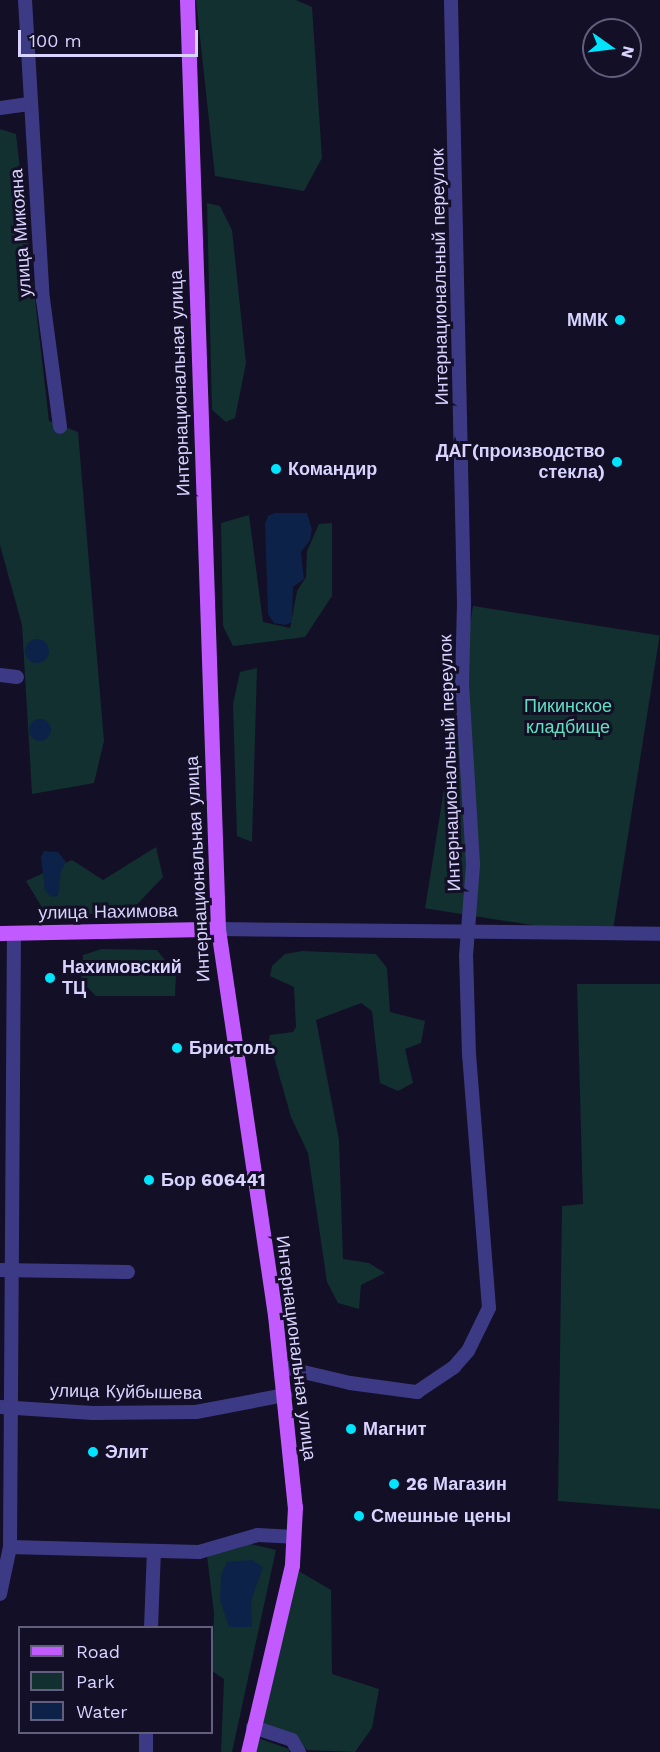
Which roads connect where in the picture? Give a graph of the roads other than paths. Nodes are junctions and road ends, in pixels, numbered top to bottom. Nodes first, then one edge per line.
1 (25, 0) edge
2 (187, 0) edge
3 (451, 0) edge
4 (29, 104) junction
5 (0, 108) edge
6 (60, 427) dead end
7 (0, 675) edge
8 (17, 677) dead end
9 (218, 929) junction
10 (467, 930) junction
11 (7, 934) edge
12 (660, 934) edge
13 (7, 1142) edge
14 (6, 1270) edge
15 (128, 1272) dead end
16 (282, 1368) junction
17 (285, 1395) junction
18 (6, 1407) edge
19 (294, 1537) junction
20 (10, 1547) junction
21 (154, 1551) junction
22 (0, 1594) edge
23 (151, 1626) edge
24 (253, 1727) junction
25 (146, 1734) edge
26 (146, 1752) edge
27 (248, 1752) edge
28 (298, 1752) edge

1 - 4 street, улица Микояна
2 - 9 main road, Интернациональная улица
3 - 10 street, Интернациональный переулок
4 - 5 street
4 - 6 street, улица Микояна
7 - 8 street
9 - 10 street
9 - 11 main road, улица Нахимова
9 - 16 main road, Интернациональная улица
10 - 12 street
10 - 16 street, Интернациональный переулок
11 - 13 street
13 - 14 street
14 - 15 street
14 - 18 street
16 - 17 main road, Интернациональная улица
17 - 18 street, улица Куйбышева
17 - 19 main road, Интернациональная улица
18 - 20 street
19 - 21 street
19 - 24 main road, Интернациональная улица
20 - 21 street
20 - 22 street
21 - 23 street
24 - 27 main road, Интернациональная улица
24 - 28 street
25 - 26 street

